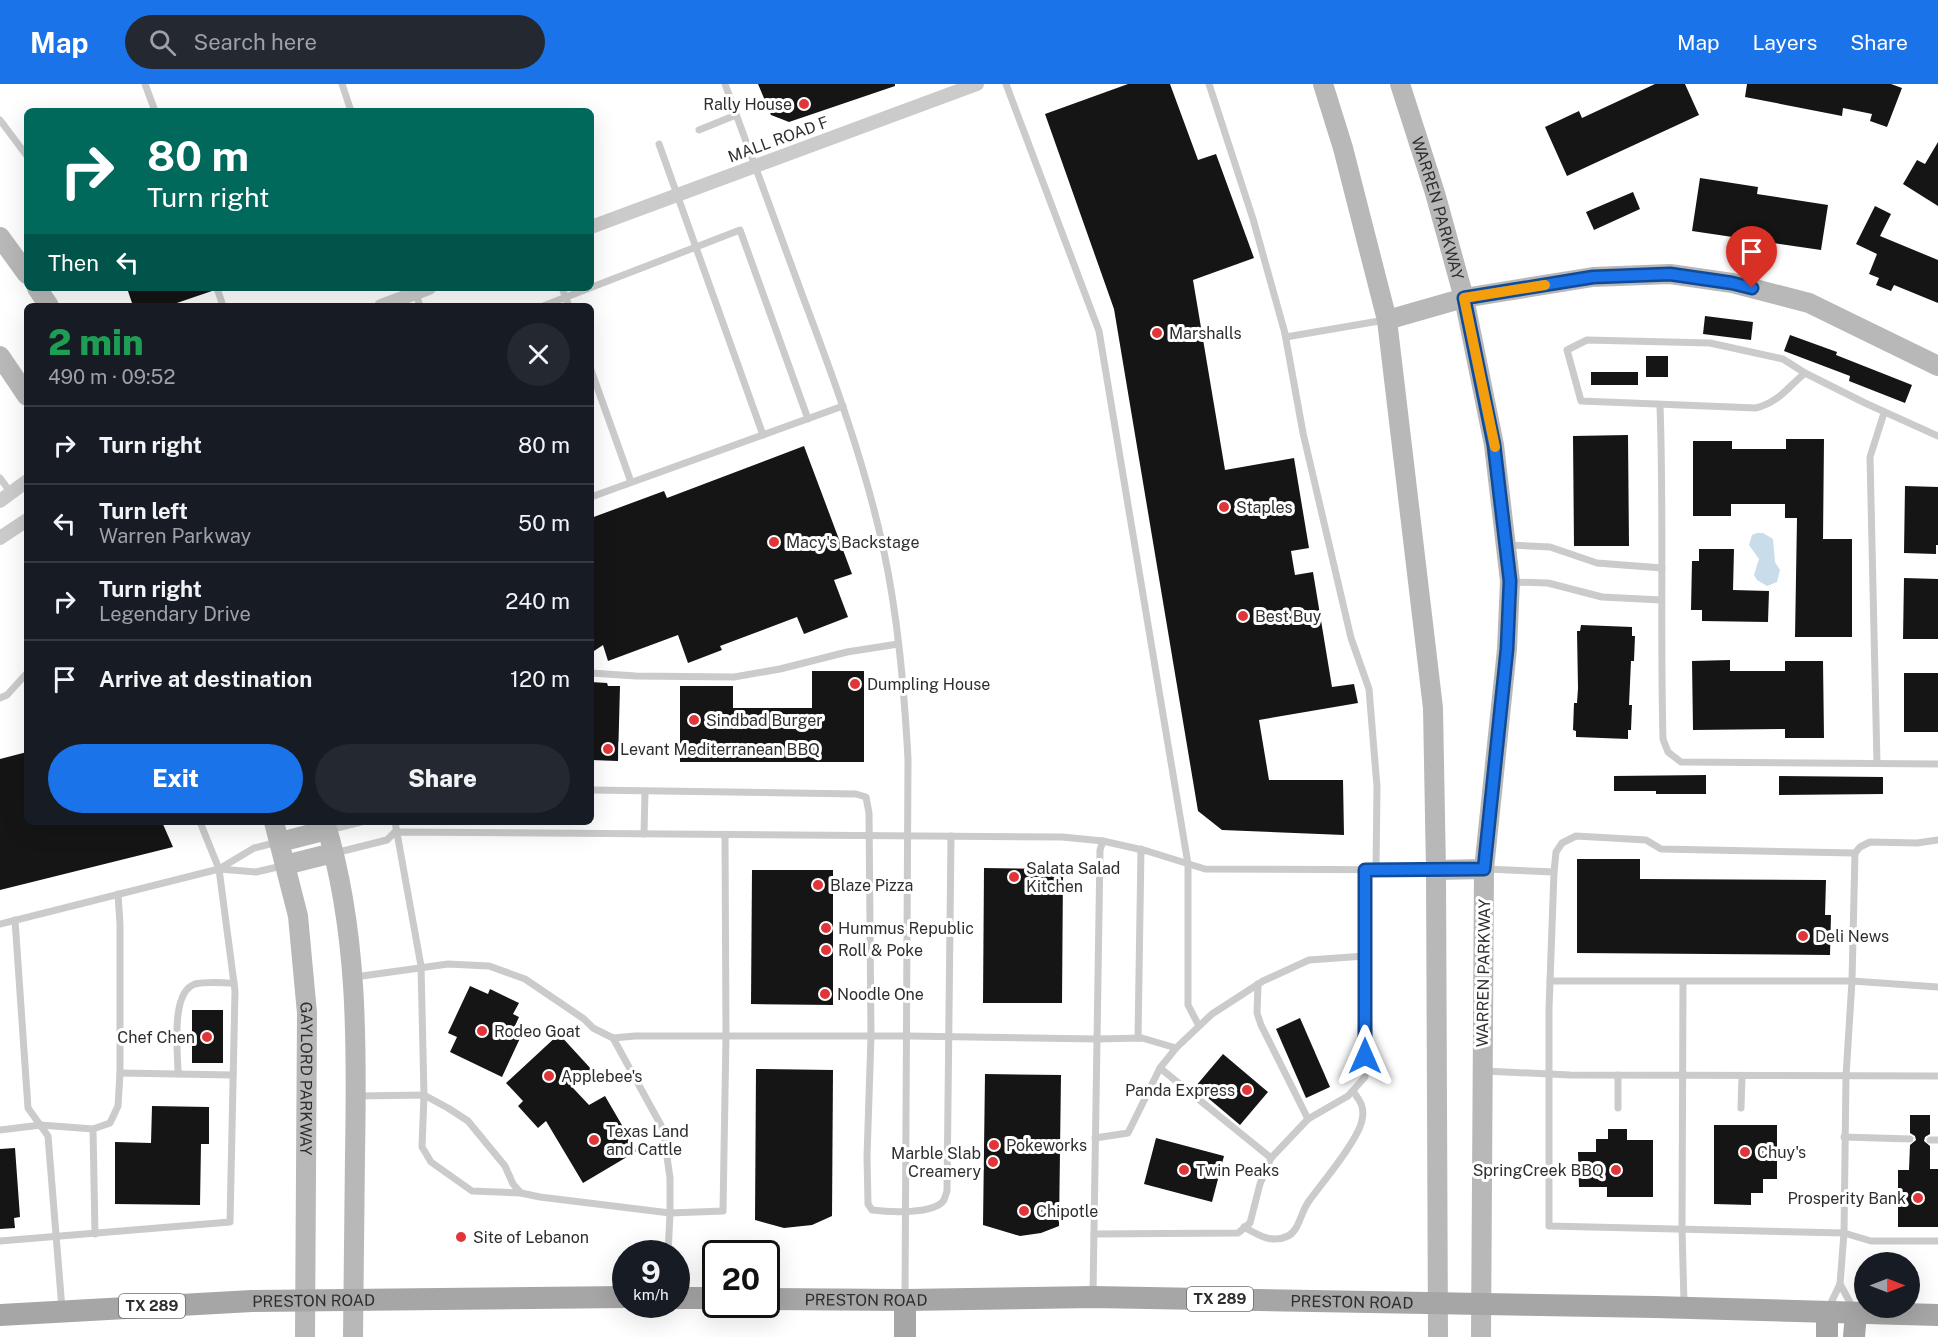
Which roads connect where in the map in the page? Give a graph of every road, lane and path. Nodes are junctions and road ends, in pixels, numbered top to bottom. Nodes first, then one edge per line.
1 (145, 84) edge
2 (342, 84) edge
3 (725, 84) edge
4 (977, 84) edge
5 (1006, 84) edge
6 (1209, 84) edge
7 (1323, 84) edge
8 (1400, 84) edge
9 (154, 108) edge
10 (350, 108) edge
11 (736, 115) junction
12 (0, 120) edge
13 (699, 130) dead end
14 (659, 144) dead end
15 (24, 152) edge
16 (754, 166) junction
17 (677, 195) junction
18 (594, 226) edge
19 (0, 237) edge
20 (696, 248) junction
21 (24, 270) edge
22 (593, 291) edge
23 (594, 291) edge
24 (420, 294) edge
25 (1464, 298) junction
26 (567, 302) edge
27 (391, 303) edge
28 (1387, 320) junction
29 (1285, 334) junction
30 (0, 356) edge
31 (1938, 366) edge
32 (1805, 373) junction
33 (594, 378) edge
34 (24, 392) edge
35 (1660, 405) junction
36 (843, 406) junction
37 (1884, 413) junction
38 (808, 419) junction
39 (763, 435) junction
40 (1938, 436) edge
41 (0, 478) edge
42 (631, 482) junction
43 (24, 483) edge
44 (594, 496) edge
45 (5, 497) edge
46 (24, 522) edge
47 (0, 538) edge
48 (1506, 544) junction
49 (1662, 568) junction
50 (1510, 581) junction
51 (1661, 600) junction
52 (898, 644) junction
53 (594, 673) edge
54 (24, 676) edge
55 (0, 698) edge
56 (1877, 764) junction
57 (1938, 764) edge
58 (594, 790) edge
59 (645, 792) junction
60 (201, 825) edge
61 (275, 825) edge
62 (391, 825) edge
63 (394, 825) edge
64 (447, 825) edge
65 (326, 826) edge
66 (395, 832) junction
67 (448, 832) junction
68 (644, 834) junction
69 (725, 835) junction
70 (869, 836) junction
71 (908, 836) junction
72 (951, 836) junction
73 (1938, 840) edge
74 (1102, 841) junction
75 (280, 842) junction
76 (1141, 849) junction
77 (333, 853) junction
78 (1855, 854) junction
79 (1188, 864) junction
80 (285, 865) junction
81 (219, 869) junction
82 (1484, 869) junction
83 (1365, 870) junction
84 (1376, 870) junction
85 (1436, 870) junction
86 (1554, 872) junction
87 (118, 894) junction
88 (15, 920) junction
89 (0, 924) edge
90 (1365, 956) junction
91 (421, 966) junction
92 (352, 977) junction
93 (1550, 981) junction
94 (1852, 981) junction
95 (1683, 982) junction
96 (234, 983) junction
97 (1258, 984) junction
98 (1938, 987) edge
99 (1200, 1026) junction
100 (726, 1036) junction
101 (871, 1036) junction
102 (908, 1036) junction
103 (949, 1037) junction
104 (613, 1038) junction
105 (1138, 1038) junction
106 (1097, 1039) junction
107 (1176, 1048) junction
108 (1160, 1068) junction
109 (1482, 1071) junction
110 (120, 1073) junction
111 (178, 1074) junction
112 (233, 1075) junction
113 (1549, 1075) junction
114 (1618, 1076) junction
115 (1683, 1076) junction
116 (1742, 1076) junction
117 (1846, 1076) junction
118 (1938, 1076) edge
119 (1353, 1091) junction
120 (424, 1095) junction
121 (356, 1096) junction
122 (1618, 1108) dead end
123 (1741, 1108) dead end
124 (1308, 1119) junction
125 (41, 1125) junction
126 (93, 1128) junction
127 (0, 1130) edge
128 (1844, 1137) junction
129 (1095, 1138) junction
130 (1910, 1139) dead end
131 (1271, 1158) junction
132 (521, 1193) junction
133 (906, 1211) junction
134 (670, 1213) junction
135 (1244, 1227) junction
136 (1682, 1229) junction
137 (1844, 1233) junction
138 (95, 1234) junction
139 (1094, 1234) junction
140 (56, 1238) junction
141 (669, 1240) edge
142 (0, 1241) edge
143 (1938, 1241) edge
144 (1840, 1284) junction
145 (612, 1297) edge
146 (1093, 1297) junction
147 (354, 1299) junction
148 (780, 1299) edge
149 (304, 1300) junction
150 (905, 1300) junction
151 (1438, 1303) junction
152 (1480, 1304) junction
153 (1685, 1308) junction
154 (1854, 1309) edge
155 (62, 1311) junction
156 (1827, 1312) junction
157 (1854, 1313) edge
158 (0, 1315) edge
159 (1920, 1315) edge
160 (1938, 1315) edge
161 (1856, 1318) edge
162 (305, 1337) edge
163 (353, 1337) edge
164 (905, 1337) edge
165 (1438, 1337) edge
166 (1481, 1337) edge
167 (1827, 1337) edge
168 (1854, 1337) edge

1 - 9 lane
2 - 10 lane
3 - 11 lane
4 - 16 street, MALL ROAD F
5 - 79 lane
6 - 29 lane
7 - 28 main road
8 - 25 main road, WARREN PARKWAY
11 - 13 lane
11 - 16 lane
12 - 15 lane
14 - 17 lane
16 - 17 street, MALL ROAD F
16 - 36 lane
17 - 18 street, MALL ROAD F
17 - 20 lane
19 - 21 main road
20 - 23 lane
20 - 38 lane
20 - 39 lane
22 - 26 lane
24 - 27 street
25 - 28 main road
25 - 31 main road
25 - 48 main road, WARREN PARKWAY
28 - 29 lane
28 - 85 main road
29 - 84 lane
30 - 34 main road
32 - 35 lane
32 - 35 lane
32 - 37 lane
33 - 42 lane
35 - 49 lane
36 - 38 lane
36 - 52 lane
37 - 40 lane
37 - 56 lane
38 - 39 lane
39 - 42 lane
41 - 45 lane
42 - 44 lane
43 - 45 street
46 - 47 street
48 - 49 lane
48 - 50 main road, WARREN PARKWAY
49 - 51 lane
50 - 51 lane
50 - 82 main road, WARREN PARKWAY
51 - 56 lane
52 - 53 lane
52 - 71 lane
54 - 55 lane
56 - 57 lane
58 - 59 lane
59 - 68 lane
59 - 70 lane
60 - 81 lane
61 - 75 main road, GAYLORD PARKWAY
62 - 66 lane
63 - 66 lane
64 - 67 lane
65 - 75 main road
65 - 77 main road
66 - 67 lane
66 - 77 lane
66 - 91 lane
67 - 68 lane
68 - 69 lane
69 - 70 lane
69 - 100 lane
70 - 71 lane
70 - 101 lane
71 - 72 lane
71 - 102 lane
72 - 74 lane
72 - 103 lane
73 - 78 lane
74 - 76 lane
74 - 106 lane
75 - 80 main road, GAYLORD PARKWAY
75 - 81 lane
76 - 79 lane
76 - 105 lane
77 - 80 main road
77 - 92 main road
78 - 86 lane
78 - 94 lane
79 - 83 lane
79 - 99 lane
80 - 81 lane
80 - 149 main road, GAYLORD PARKWAY
81 - 87 lane
81 - 96 lane
82 - 85 main road
82 - 86 lane
82 - 109 main road, WARREN PARKWAY
83 - 84 lane
83 - 90 lane
84 - 85 lane
85 - 151 main road
86 - 93 lane
87 - 88 lane
87 - 110 lane
88 - 89 lane
88 - 125 lane
90 - 97 lane
90 - 119 lane
91 - 92 lane
91 - 104 lane
91 - 120 lane
92 - 121 main road
93 - 95 lane
93 - 113 lane
94 - 95 lane
94 - 98 lane
94 - 117 lane
95 - 115 lane
96 - 111 lane
96 - 112 lane
97 - 99 lane
97 - 124 lane
99 - 107 lane
100 - 101 lane
100 - 104 lane
100 - 134 lane
101 - 102 lane
101 - 133 lane
102 - 103 lane
102 - 133 lane
103 - 106 lane
103 - 133 lane
104 - 134 lane
105 - 106 lane
105 - 107 lane
106 - 129 lane
107 - 108 lane
108 - 129 lane
108 - 131 lane
109 - 113 lane
109 - 152 main road, WARREN PARKWAY
110 - 111 lane
110 - 126 lane
111 - 112 lane
112 - 138 lane
113 - 114 lane
113 - 136 lane
114 - 115 lane
114 - 122 lane
115 - 116 lane
115 - 136 lane
116 - 117 lane
116 - 123 lane
117 - 118 lane
117 - 128 lane
119 - 124 lane
119 - 135 lane
120 - 121 lane
120 - 132 lane
120 - 132 lane
121 - 147 main road
124 - 131 lane
125 - 126 lane
125 - 127 lane
125 - 140 lane
126 - 138 lane
128 - 130 lane
128 - 137 lane
129 - 139 lane
131 - 135 lane
132 - 134 lane
133 - 150 lane
134 - 141 lane
135 - 139 lane
136 - 137 lane
136 - 153 lane
137 - 143 lane
137 - 144 lane
138 - 140 lane
139 - 146 lane
140 - 142 lane
140 - 155 lane
144 - 154 lane
144 - 156 lane
145 - 147 main road, PRESTON ROAD / TX 289
146 - 150 main road, PRESTON ROAD / TX 289
146 - 151 main road, PRESTON ROAD / TX 289
147 - 149 main road, PRESTON ROAD / TX 289
147 - 163 main road
148 - 150 main road, PRESTON ROAD / TX 289
149 - 155 main road, PRESTON ROAD / TX 289
149 - 162 main road, GAYLORD PARKWAY
150 - 164 main road
151 - 152 main road, PRESTON ROAD / TX 289
151 - 165 main road
152 - 153 main road, PRESTON ROAD / TX 289
152 - 166 main road, WARREN PARKWAY
153 - 156 main road, PRESTON ROAD / TX 289
155 - 158 main road, PRESTON ROAD / TX 289
156 - 157 main road, PRESTON ROAD / TX 289
156 - 167 main road
159 - 160 main road, PRESTON ROAD / TX 289
161 - 168 main road

